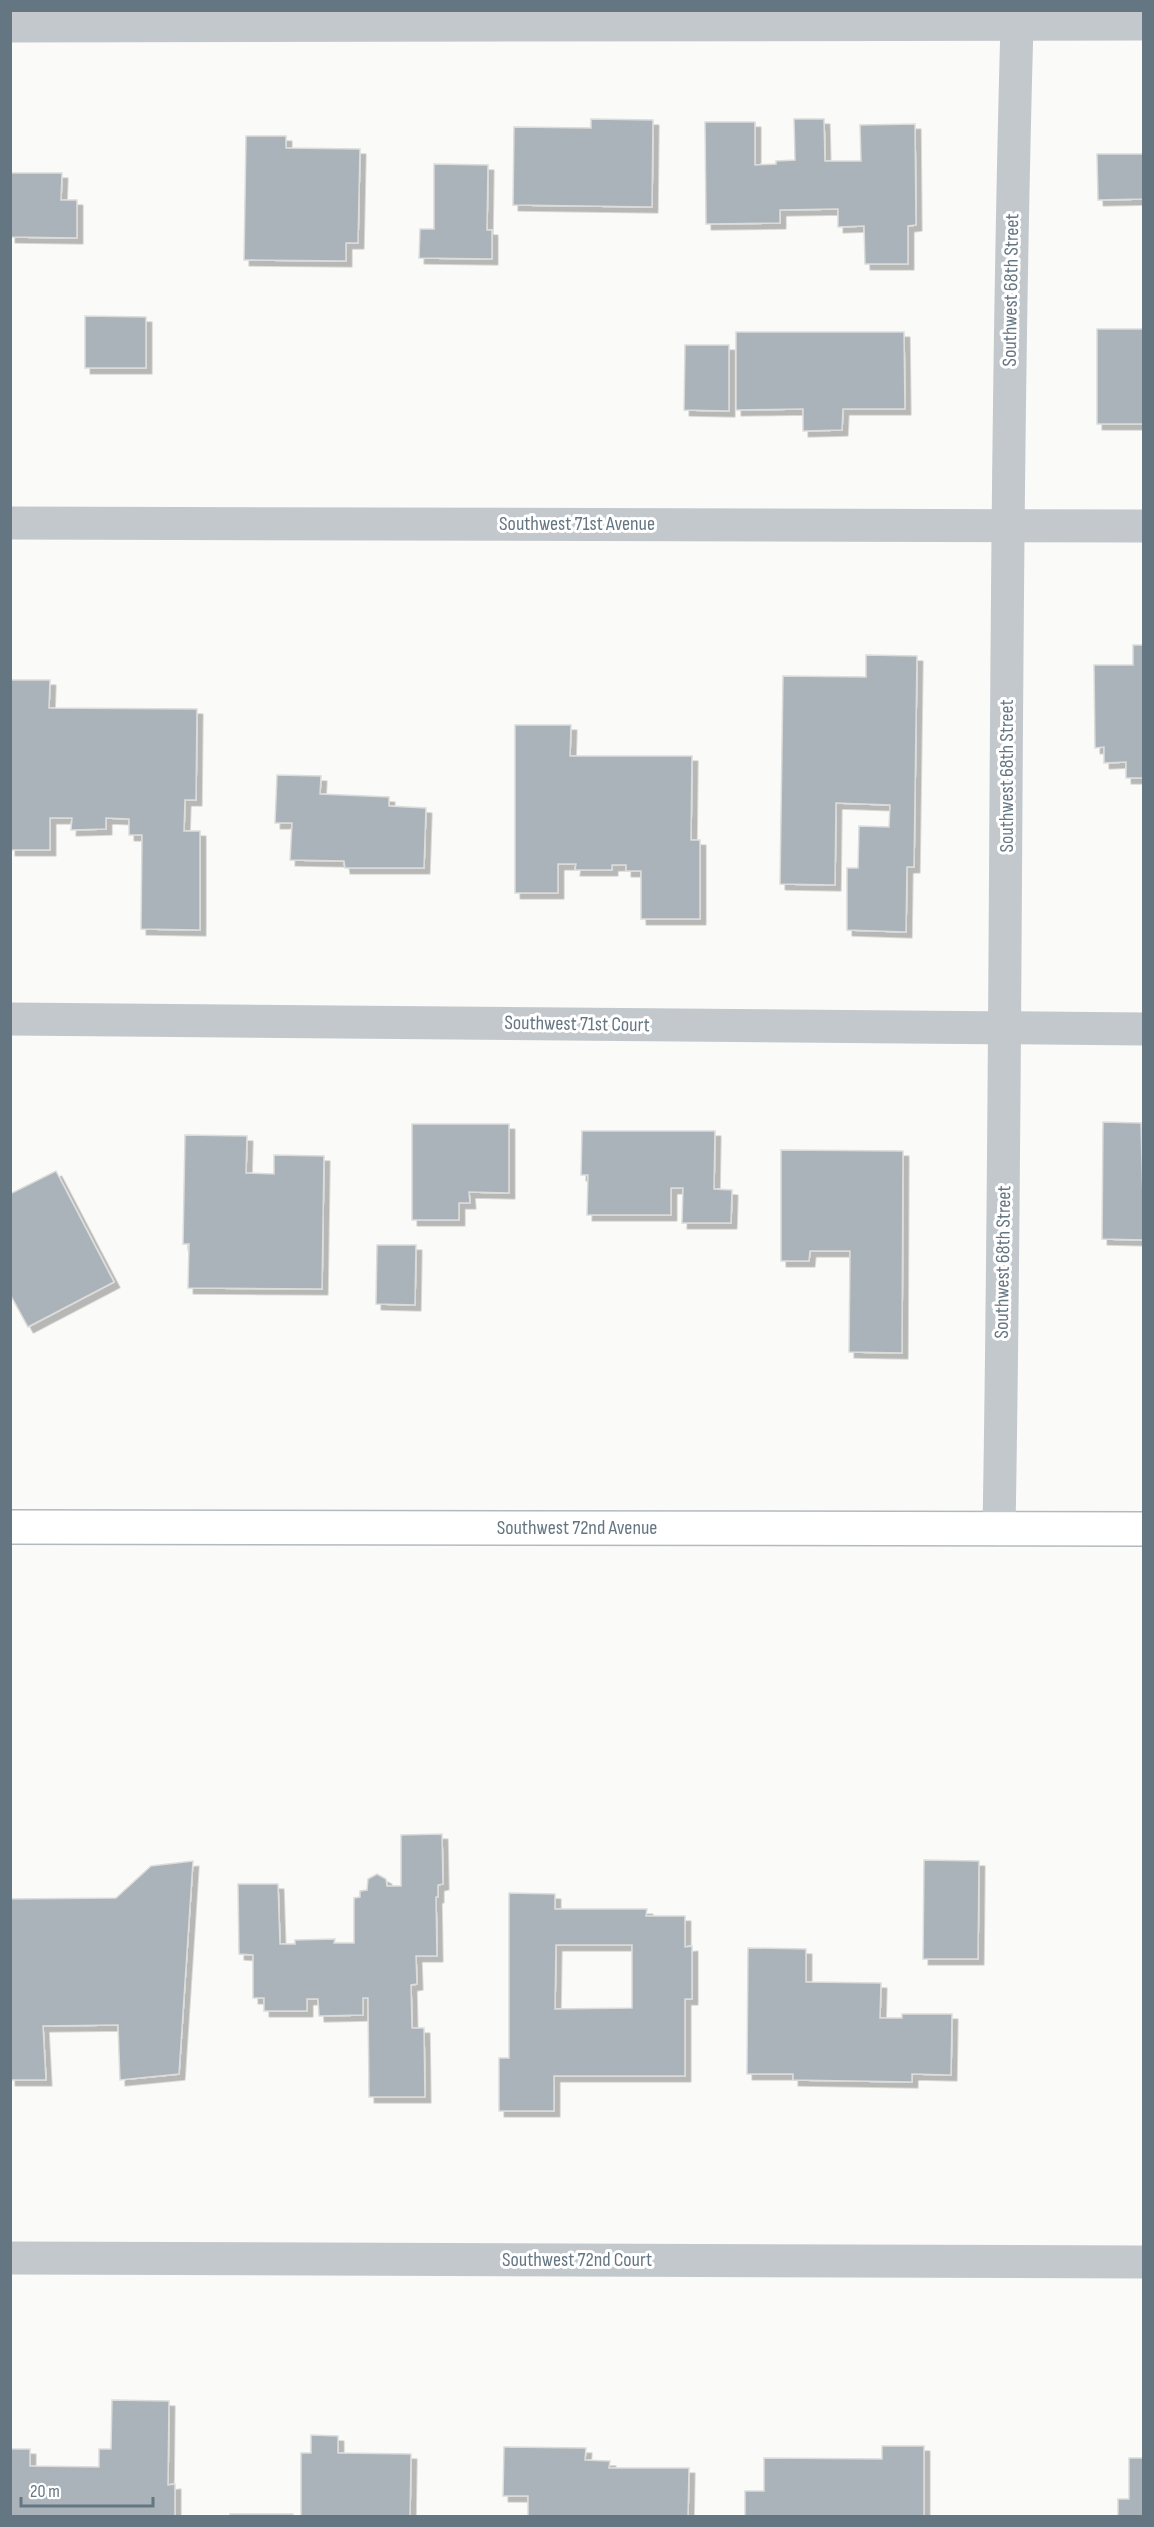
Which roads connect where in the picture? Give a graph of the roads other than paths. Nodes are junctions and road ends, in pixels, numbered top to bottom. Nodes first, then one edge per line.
1 (1017, 24) junction
2 (1143, 24) edge
3 (10, 26) edge
4 (10, 523) edge
5 (1007, 525) junction
6 (1143, 526) edge
7 (10, 1019) edge
8 (1006, 1027) junction
9 (1143, 1029) edge
10 (10, 1527) edge
11 (999, 1528) junction
12 (1143, 1529) edge
13 (10, 2258) edge
14 (1143, 2262) edge

1 - 2 street
1 - 3 street
1 - 5 street, Southwest 68th Street
4 - 5 street, Southwest 71st Avenue
5 - 6 street, Southwest 71st Avenue
5 - 8 street, Southwest 68th Street
7 - 8 street, Southwest 71st Court
8 - 9 street, Southwest 71st Court
8 - 11 street, Southwest 68th Street
10 - 11 street, Southwest 72nd Avenue
11 - 12 street, Southwest 72nd Avenue
13 - 14 street, Southwest 72nd Court

